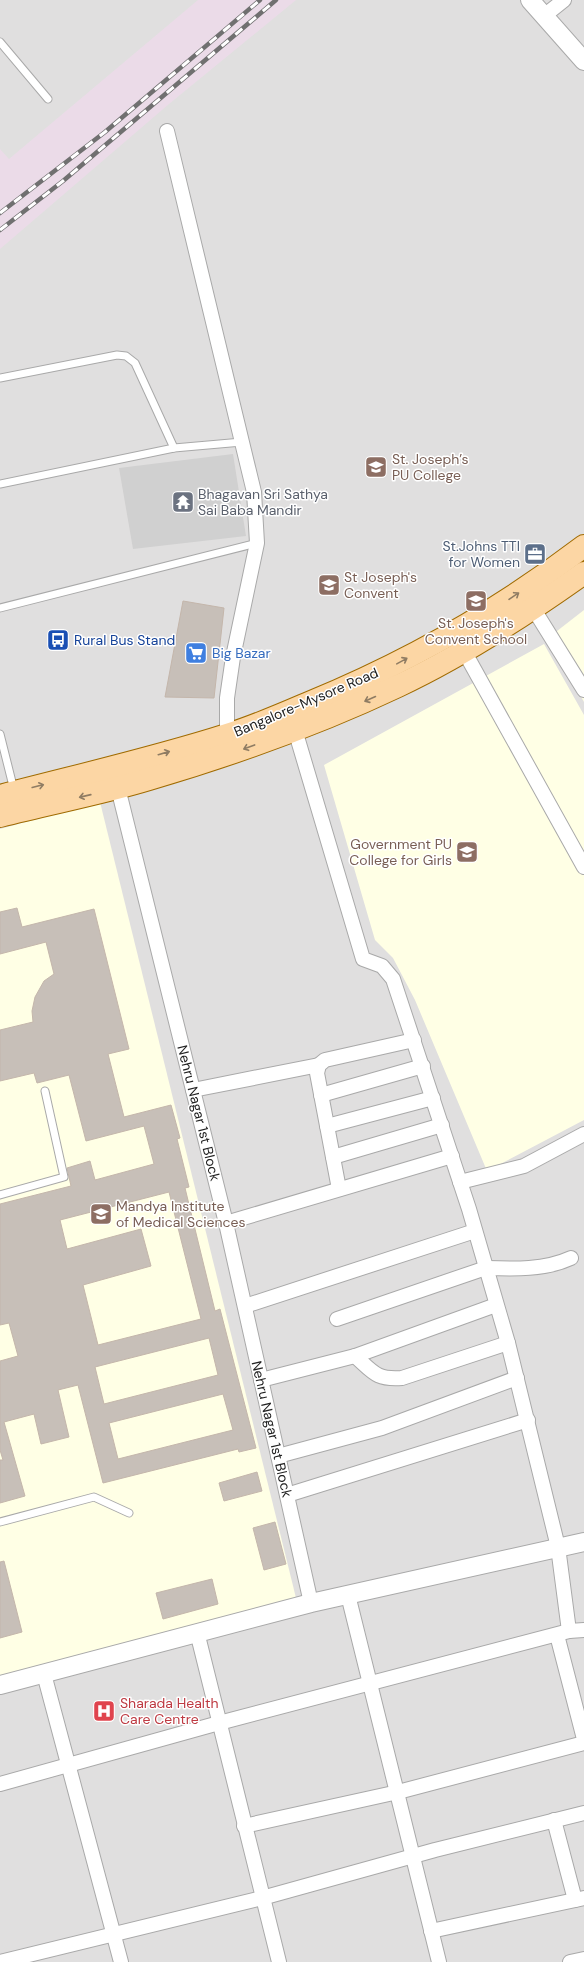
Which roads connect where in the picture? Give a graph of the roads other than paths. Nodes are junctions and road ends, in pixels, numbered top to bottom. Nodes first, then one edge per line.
1 (530, 0) edge
2 (564, 0) edge
3 (544, 16) junction
4 (0, 42) edge
5 (583, 59) edge
6 (48, 99) dead end
7 (167, 131) dead end
8 (0, 378) edge
9 (242, 442) junction
10 (174, 448) junction
11 (0, 484) edge
12 (257, 543) junction
13 (584, 546) edge
14 (584, 572) edge
15 (0, 608) edge
16 (533, 608) junction
17 (464, 651) junction
18 (584, 690) edge
19 (295, 730) junction
20 (0, 734) edge
21 (227, 735) junction
22 (118, 788) junction
23 (11, 803) edge
24 (584, 867) edge
25 (414, 1040) junction
26 (319, 1066) junction
27 (423, 1066) junction
28 (193, 1090) junction
29 (45, 1091) dead end
30 (321, 1095) junction
31 (433, 1098) junction
32 (442, 1125) junction
33 (327, 1126) junction
34 (584, 1134) edge
35 (452, 1156) junction
36 (333, 1157) junction
37 (460, 1182) junction
38 (339, 1189) junction
39 (0, 1195) edge
40 (226, 1223) junction
41 (475, 1231) junction
42 (571, 1258) dead end
43 (486, 1268) junction
44 (496, 1304) junction
45 (245, 1306) junction
46 (337, 1319) dead end
47 (508, 1343) junction
48 (355, 1356) junction
49 (517, 1378) junction
50 (261, 1380) junction
51 (528, 1420) junction
52 (278, 1456) junction
53 (287, 1495) junction
54 (129, 1513) dead end
55 (0, 1522) edge
56 (584, 1542) edge
57 (558, 1547) junction
58 (348, 1595) junction
59 (311, 1603) junction
60 (584, 1630) edge
61 (197, 1632) junction
62 (563, 1633) junction
63 (44, 1674) junction
64 (371, 1684) junction
65 (0, 1686) edge
66 (220, 1723) junction
67 (584, 1739) edge
68 (584, 1743) edge
69 (69, 1765) junction
70 (0, 1784) edge
71 (398, 1792) junction
72 (584, 1813) edge
73 (554, 1820) junction
74 (244, 1826) junction
75 (412, 1857) junction
76 (262, 1898) junction
77 (580, 1899) edge
78 (431, 1931) junction
79 (114, 1933) junction
80 (584, 1959) edge
81 (0, 1962) edge
82 (121, 1962) edge
83 (279, 1962) edge
84 (439, 1962) edge
85 (570, 1962) edge

1 - 3 street
2 - 3 street
3 - 5 street
4 - 6 lane
7 - 9 street
8 - 10 lane
9 - 10 lane
9 - 12 street
10 - 11 lane
12 - 15 lane
12 - 21 street
21 -> 13 main road, Bangalore-Mysore Road
14 - 16 main road, Bangalore-Mysore Road
16 - 17 main road, Bangalore-Mysore Road
16 - 18 street
17 -> 19 main road, Bangalore-Mysore Road
17 - 24 street
19 -> 22 main road, Bangalore-Mysore Road
19 - 25 street
20 - 23 lane
23 -> 21 main road, Bangalore-Mysore Road
22 -> 23 main road, Bangalore-Mysore Road
22 - 28 street, Nehru Nagar 1st Block
25 - 26 street
25 - 27 street
26 - 28 street
26 - 30 street
27 - 30 street
27 - 31 street
28 - 40 street, Nehru Nagar 1st Block
29 - 39 lane
30 - 33 street
31 - 32 street
31 - 33 street
32 - 35 street
32 - 36 street
33 - 36 street
34 - 37 street
35 - 37 street
35 - 38 street
36 - 38 street
37 - 41 street
38 - 40 street
40 - 45 street, Nehru Nagar 1st Block
41 - 43 street
41 - 45 street
42 - 43 street
43 - 44 street
43 - 46 street
44 - 47 street
44 - 48 street
45 - 50 street, Nehru Nagar 1st Block
47 - 48 street
47 - 49 street
48 - 50 street
49 - 51 street
49 - 52 street
50 - 52 street, Nehru Nagar 1st Block
51 - 53 street
51 - 57 street
52 - 53 street, Nehru Nagar 1st Block
53 - 59 street, Nehru Nagar 1st Block
54 - 55 lane
56 - 57 street
57 - 58 street
57 - 62 street
58 - 59 street
58 - 64 street
59 - 61 street
60 - 62 street
61 - 63 street
61 - 66 street
62 - 64 street
62 - 67 street
63 - 65 street
63 - 69 street
64 - 66 street
64 - 71 street
66 - 69 street
66 - 74 street
68 - 71 street
69 - 70 street
69 - 79 street
71 - 74 street
71 - 75 street
72 - 73 street
73 - 75 street
73 - 77 street
74 - 76 street
75 - 76 street
75 - 78 street
76 - 79 street
76 - 83 street
77 - 78 street
78 - 84 street
79 - 81 street
79 - 82 street
80 - 85 street

